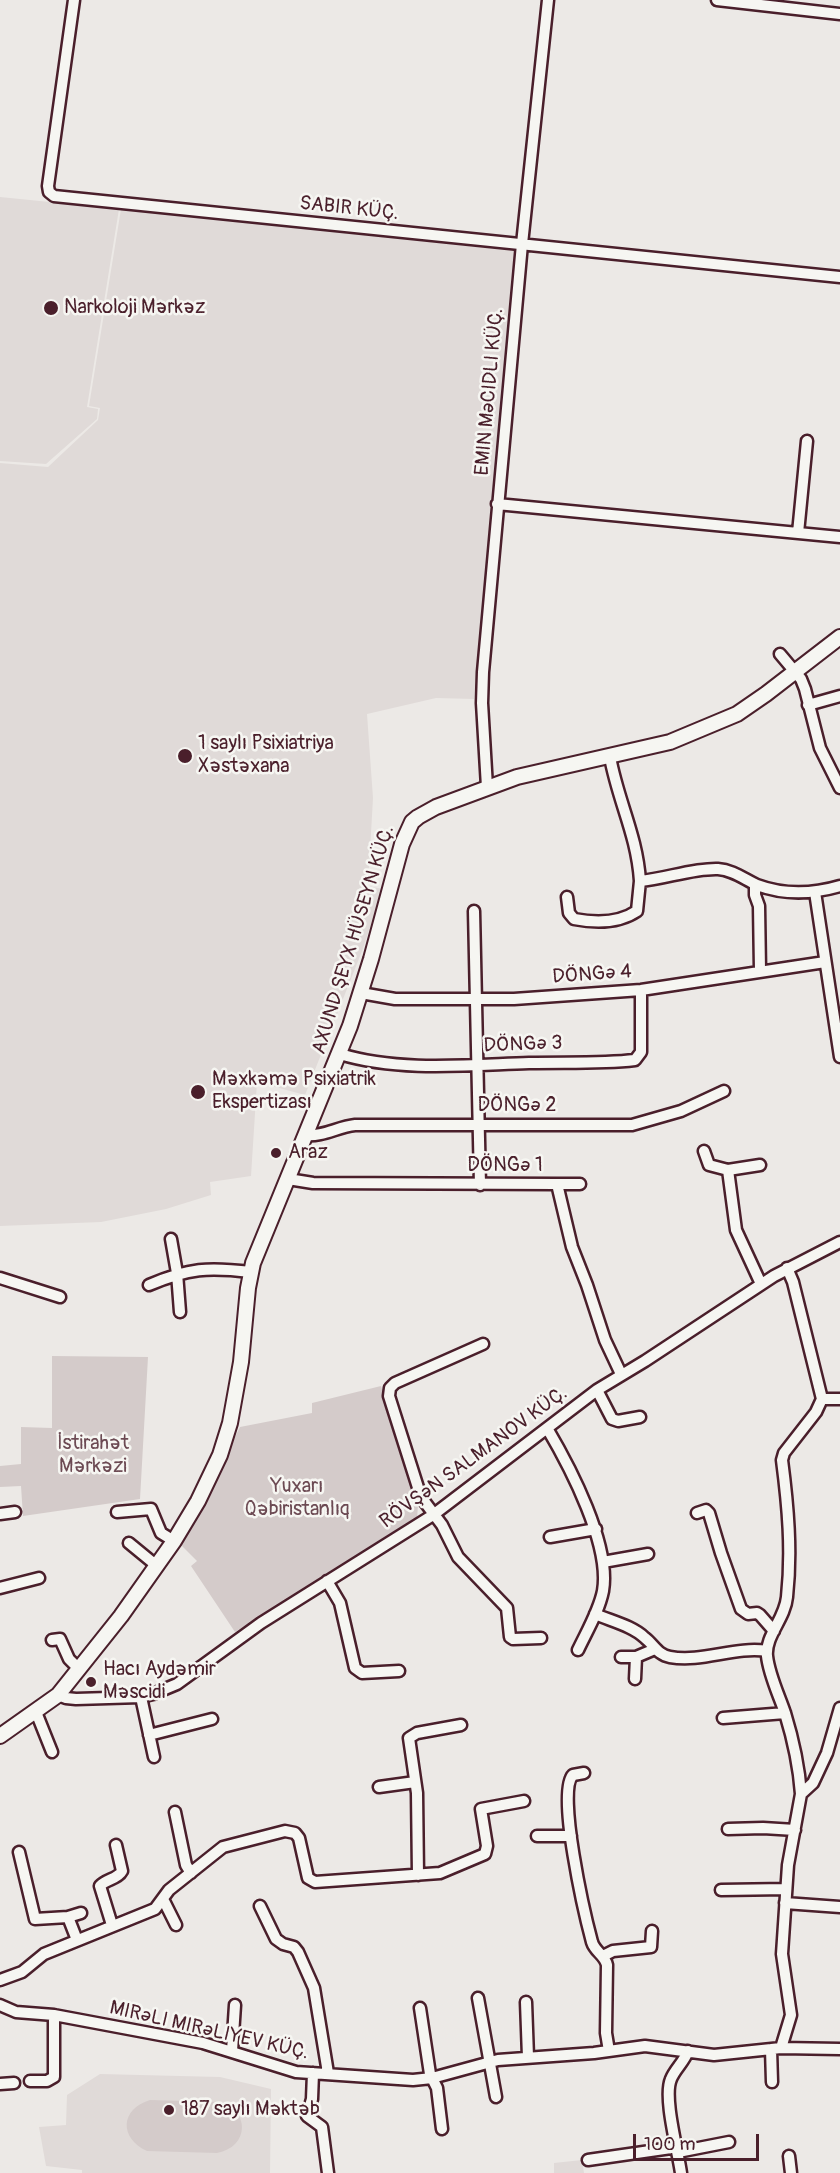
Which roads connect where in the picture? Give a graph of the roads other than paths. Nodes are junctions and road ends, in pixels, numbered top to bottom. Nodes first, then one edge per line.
1 (74, 0) edge
2 (548, 0) edge
3 (717, 0) edge
4 (840, 14) edge
5 (522, 244) junction
6 (840, 277) edge
7 (807, 441) dead end
8 (497, 504) junction
9 (798, 533) junction
10 (840, 537) edge
11 (840, 637) edge
12 (780, 654) dead end
13 (795, 670) junction
14 (840, 696) edge
15 (808, 705) junction
16 (610, 757) junction
17 (838, 776) edge
18 (487, 788) junction
19 (840, 788) edge
20 (640, 881) junction
21 (755, 884) junction
22 (840, 886) edge
23 (815, 892) junction
24 (567, 897) dead end
25 (474, 912) dead end
26 (825, 962) junction
27 (760, 970) junction
28 (835, 985) edge
29 (642, 990) junction
30 (361, 993) junction
31 (475, 1000) junction
32 (340, 1054) junction
33 (840, 1057) edge
34 (477, 1065) junction
35 (724, 1091) dead end
36 (478, 1125) junction
37 (305, 1135) junction
38 (704, 1151) dead end
39 (760, 1165) dead end
40 (728, 1170) junction
41 (288, 1179) junction
42 (557, 1184) junction
43 (580, 1184) dead end
44 (480, 1185) junction
45 (171, 1239) dead end
46 (840, 1242) edge
47 (787, 1268) junction
48 (251, 1272) junction
49 (177, 1273) junction
50 (0, 1278) edge
51 (761, 1284) junction
52 (149, 1285) dead end
53 (60, 1297) dead end
54 (180, 1312) dead end
55 (483, 1344) dead end
56 (621, 1374) junction
57 (597, 1390) junction
58 (822, 1399) junction
59 (840, 1399) edge
60 (640, 1417) dead end
61 (547, 1428) junction
62 (15, 1512) dead end
63 (117, 1512) dead end
64 (697, 1513) dead end
65 (0, 1514) edge
66 (434, 1515) junction
67 (596, 1529) junction
68 (550, 1538) dead end
69 (174, 1542) junction
70 (129, 1543) dead end
71 (648, 1554) dead end
72 (603, 1562) junction
73 (157, 1566) junction
74 (39, 1578) dead end
75 (327, 1581) junction
76 (0, 1588) edge
77 (596, 1614) junction
78 (774, 1631) junction
79 (541, 1638) dead end
80 (52, 1640) dead end
81 (655, 1649) junction
82 (578, 1650) dead end
83 (767, 1651) junction
84 (621, 1657) dead end
85 (636, 1657) junction
86 (79, 1669) junction
87 (399, 1671) dead end
88 (635, 1679) dead end
89 (58, 1695) junction
90 (141, 1697) junction
91 (840, 1708) edge
92 (36, 1712) junction
93 (784, 1713) junction
94 (723, 1718) dead end
95 (212, 1719) dead end
96 (461, 1725) dead end
97 (149, 1735) junction
98 (0, 1736) edge
99 (52, 1752) dead end
100 (827, 1753) junction
101 (840, 1754) edge
102 (154, 1757) dead end
103 (584, 1773) dead end
104 (415, 1782) junction
105 (379, 1787) dead end
106 (801, 1794) junction
107 (524, 1801) dead end
108 (175, 1812) dead end
109 (728, 1829) dead end
110 (795, 1830) junction
111 (537, 1836) dead end
112 (571, 1836) junction
113 (117, 1845) dead end
114 (19, 1852) dead end
115 (191, 1873) junction
116 (418, 1875) junction
117 (786, 1888) junction
118 (721, 1890) dead end
119 (163, 1899) junction
120 (784, 1903) junction
121 (260, 1906) dead end
122 (840, 1907) edge
123 (81, 1913) dead end
124 (68, 1917) junction
125 (112, 1925) junction
126 (176, 1925) dead end
127 (652, 1931) dead end
128 (77, 1940) junction
129 (603, 1956) junction
130 (0, 1980) edge
131 (478, 1998) dead end
132 (525, 2002) dead end
133 (0, 2005) edge
134 (235, 2005) dead end
135 (420, 2008) dead end
136 (54, 2015) junction
137 (776, 2049) junction
138 (840, 2049) edge
139 (232, 2051) junction
140 (609, 2051) junction
141 (688, 2051) junction
142 (528, 2057) junction
143 (490, 2062) junction
144 (313, 2073) junction
145 (328, 2073) junction
146 (432, 2078) junction
147 (30, 2081) dead end
148 (772, 2082) dead end
149 (14, 2083) dead end
150 (0, 2084) edge
151 (496, 2097) dead end
152 (442, 2129) dead end
153 (729, 2142) dead end
154 (678, 2149) junction
155 (789, 2156) dead end
156 (588, 2160) dead end
157 (328, 2173) edge
158 (681, 2173) edge
159 (791, 2173) edge

1 - 5 street, SABIR KÜÇ.
2 - 5 street, EMIN MƏCIDLI KÜÇ.
3 - 4 street
5 - 6 street, SABIR KÜÇ.
5 - 8 street, EMIN MƏCIDLI KÜÇ.
7 - 9 street
8 - 9 street
8 - 18 street, EMIN MƏCIDLI KÜÇ.
9 - 10 street
11 - 13 main road, AXUND ŞEYX HÜSEYN KÜÇ.
12 - 13 street
13 - 15 street
13 - 16 main road, AXUND ŞEYX HÜSEYN KÜÇ.
14 - 15 street
15 - 17 street
16 - 18 main road, AXUND ŞEYX HÜSEYN KÜÇ.
16 - 20 street
17 - 19 street
18 - 30 main road, AXUND ŞEYX HÜSEYN KÜÇ.
20 - 21 street
20 - 24 street
21 - 23 street
21 - 27 street
22 - 23 street
23 - 26 street
25 - 31 street
26 - 27 street, DÖNGƏ 4
26 - 28 street
27 - 29 street, DÖNGƏ 4
28 - 33 street
29 - 31 street, DÖNGƏ 4
29 - 34 street, DÖNGƏ 3
30 - 31 street, DÖNGƏ 4
30 - 32 main road, AXUND ŞEYX HÜSEYN KÜÇ.
31 - 34 street
32 - 34 street, DÖNGƏ 3
32 - 37 main road, AXUND ŞEYX HÜSEYN KÜÇ.
34 - 36 street
35 - 36 street, DÖNGƏ 2
36 - 37 street, DÖNGƏ 2
36 - 44 street
37 - 41 main road, AXUND ŞEYX HÜSEYN KÜÇ.
38 - 40 street
39 - 40 street
40 - 51 street
41 - 44 street, DÖNGƏ 1
41 - 48 main road, AXUND ŞEYX HÜSEYN KÜÇ.
42 - 43 street
42 - 44 street, DÖNGƏ 1
42 - 56 street, DÖNGƏ 1
45 - 49 street
46 - 47 street, RÖVŞƏN SALMANOV KÜÇ.
47 - 51 street, RÖVŞƏN SALMANOV KÜÇ.
47 - 58 street
48 - 49 street
48 - 69 main road, AXUND ŞEYX HÜSEYN KÜÇ.
49 - 52 street
49 - 54 street
50 - 53 street
51 - 56 street, RÖVŞƏN SALMANOV KÜÇ.
55 - 66 street
56 - 57 street, RÖVŞƏN SALMANOV KÜÇ.
57 - 60 street
57 - 61 street, RÖVŞƏN SALMANOV KÜÇ.
58 - 59 street
58 - 78 street
61 - 66 street, RÖVŞƏN SALMANOV KÜÇ.
61 - 67 street
62 - 65 street
63 - 69 street
64 - 78 street
66 - 75 street, RÖVŞƏN SALMANOV KÜÇ.
66 - 79 street
67 - 68 street
67 - 72 street
69 - 73 main road, AXUND ŞEYX HÜSEYN KÜÇ.
70 - 73 street
71 - 72 street
72 - 77 street
73 - 86 main road, AXUND ŞEYX HÜSEYN KÜÇ.
74 - 76 street
75 - 87 street
75 - 90 street, RÖVŞƏN SALMANOV KÜÇ.
77 - 81 street
77 - 82 street
78 - 83 street
80 - 86 street
81 - 83 street
81 - 85 street
83 - 93 street
84 - 85 street
85 - 88 street
86 - 89 main road, AXUND ŞEYX HÜSEYN KÜÇ.
89 - 90 street, RÖVŞƏN SALMANOV KÜÇ.
89 - 92 main road, AXUND ŞEYX HÜSEYN KÜÇ.
90 - 97 street
91 - 100 street
92 - 98 main road, AXUND ŞEYX HÜSEYN KÜÇ.
92 - 99 street
93 - 94 street
93 - 106 street
95 - 97 street
96 - 104 street
97 - 102 street
100 - 101 street
100 - 106 street
103 - 112 street
104 - 105 street
104 - 116 street
106 - 110 street
107 - 116 street
108 - 115 street
109 - 110 street
110 - 117 street
111 - 112 street
112 - 129 street
113 - 125 street
114 - 124 street
115 - 116 street
115 - 119 street
117 - 118 street
117 - 120 street
119 - 125 street
119 - 126 street
120 - 122 street
120 - 137 street
121 - 145 street
123 - 124 street
124 - 128 street
125 - 128 street
127 - 129 street
128 - 130 street
129 - 140 street
131 - 143 street
132 - 142 street
133 - 136 street, MIRƏLI MIRƏLIYEV KÜÇ.
134 - 139 street
135 - 146 street
136 - 139 street, MIRƏLI MIRƏLIYEV KÜÇ.
136 - 147 street
137 - 138 street, MIRƏLI MIRƏLIYEV KÜÇ.
137 - 141 street, MIRƏLI MIRƏLIYEV KÜÇ.
137 - 148 street
139 - 144 street, MIRƏLI MIRƏLIYEV KÜÇ.
140 - 141 street, MIRƏLI MIRƏLIYEV KÜÇ.
140 - 142 street, MIRƏLI MIRƏLIYEV KÜÇ.
141 - 154 street
142 - 143 street, MIRƏLI MIRƏLIYEV KÜÇ.
143 - 146 street, MIRƏLI MIRƏLIYEV KÜÇ.
143 - 151 street
144 - 145 street, MIRƏLI MIRƏLIYEV KÜÇ.
144 - 157 street
145 - 146 street, MIRƏLI MIRƏLIYEV KÜÇ.
146 - 152 street
149 - 150 street
153 - 154 street
154 - 156 street
154 - 158 street
155 - 159 street

